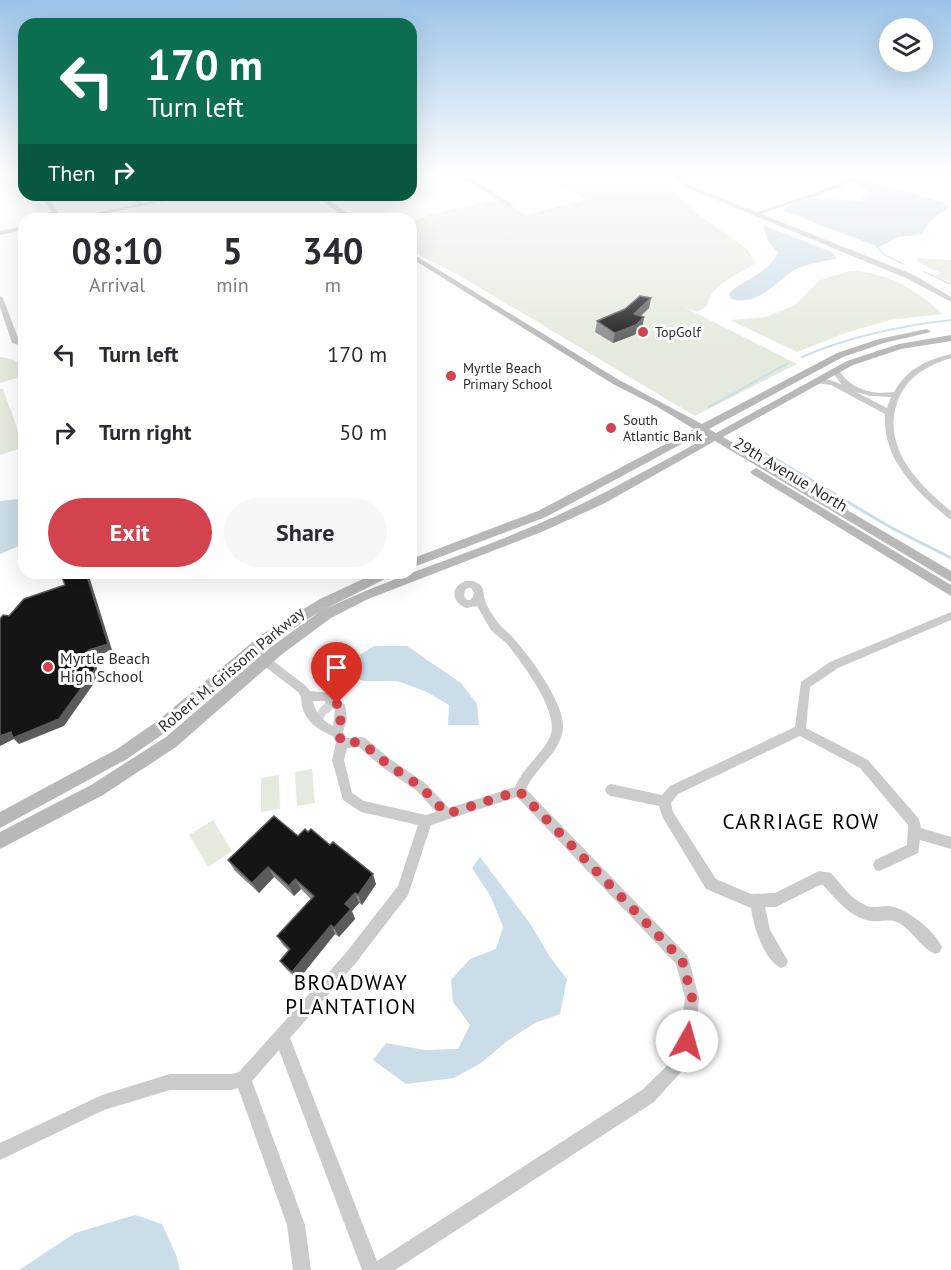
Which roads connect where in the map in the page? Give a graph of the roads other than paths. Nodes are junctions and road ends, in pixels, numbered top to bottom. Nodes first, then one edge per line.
1 (803, 233) edge
2 (417, 259) edge
3 (0, 298) edge
4 (951, 300) edge
5 (951, 330) edge
6 (951, 338) edge
7 (16, 343) dead end
8 (951, 356) edge
9 (835, 370) junction
10 (814, 381) junction
11 (865, 392) junction
12 (896, 394) junction
13 (889, 409) junction
14 (704, 435) junction
15 (951, 516) edge
16 (417, 562) edge
17 (417, 575) edge
18 (951, 577) edge
19 (372, 579) edge
20 (407, 579) edge
21 (951, 591) edge
22 (479, 599) dead end
23 (951, 616) edge
24 (251, 650) junction
25 (265, 661) junction
26 (317, 703) junction
27 (342, 718) junction
28 (800, 730) junction
29 (335, 734) junction
30 (611, 790) dead end
31 (519, 791) junction
32 (664, 801) junction
33 (447, 814) junction
34 (0, 820) edge
35 (426, 820) junction
36 (915, 832) junction
37 (0, 841) edge
38 (951, 843) edge
39 (880, 865) dead end
40 (757, 902) junction
41 (935, 947) dead end
42 (781, 961) dead end
43 (282, 1037) junction
44 (243, 1079) junction
45 (0, 1152) edge
46 (303, 1270) edge
47 (371, 1270) edge
48 (379, 1270) edge

1 - 4 street
2 - 14 main road, 29th Avenue North
3 - 7 street
5 - 14 main road, Robert M. Grissom Parkway
6 - 9 main road, Robert M. Grissom Parkway
8 - 12 street
9 - 10 main road, Robert M. Grissom Parkway
9 - 11 street
10 - 13 street
10 - 14 main road, Robert M. Grissom Parkway
11 - 12 street
11 - 13 street
12 - 13 street
13 - 15 street
14 - 16 main road, Robert M. Grissom Parkway
14 - 17 main road, Robert M. Grissom Parkway
14 - 18 main road, 29th Avenue North
14 - 21 main road, 29th Avenue North
19 - 24 main road, Robert M. Grissom Parkway
20 - 25 main road, Robert M. Grissom Parkway
22 - 31 street
23 - 28 street
24 - 25 street
24 - 34 main road, Robert M. Grissom Parkway
25 - 26 street
25 - 37 main road, Robert M. Grissom Parkway
26 - 27 street
26 - 27 street
26 - 29 street
26 - 29 street
27 - 29 street
28 - 32 street
28 - 36 street
29 - 33 street
29 - 35 street
30 - 32 street
31 - 33 street
31 - 48 street
32 - 40 street
33 - 35 street
35 - 43 street
36 - 38 street
36 - 39 street
40 - 41 street
40 - 42 street
43 - 44 street
43 - 47 street
44 - 45 street
44 - 46 street

